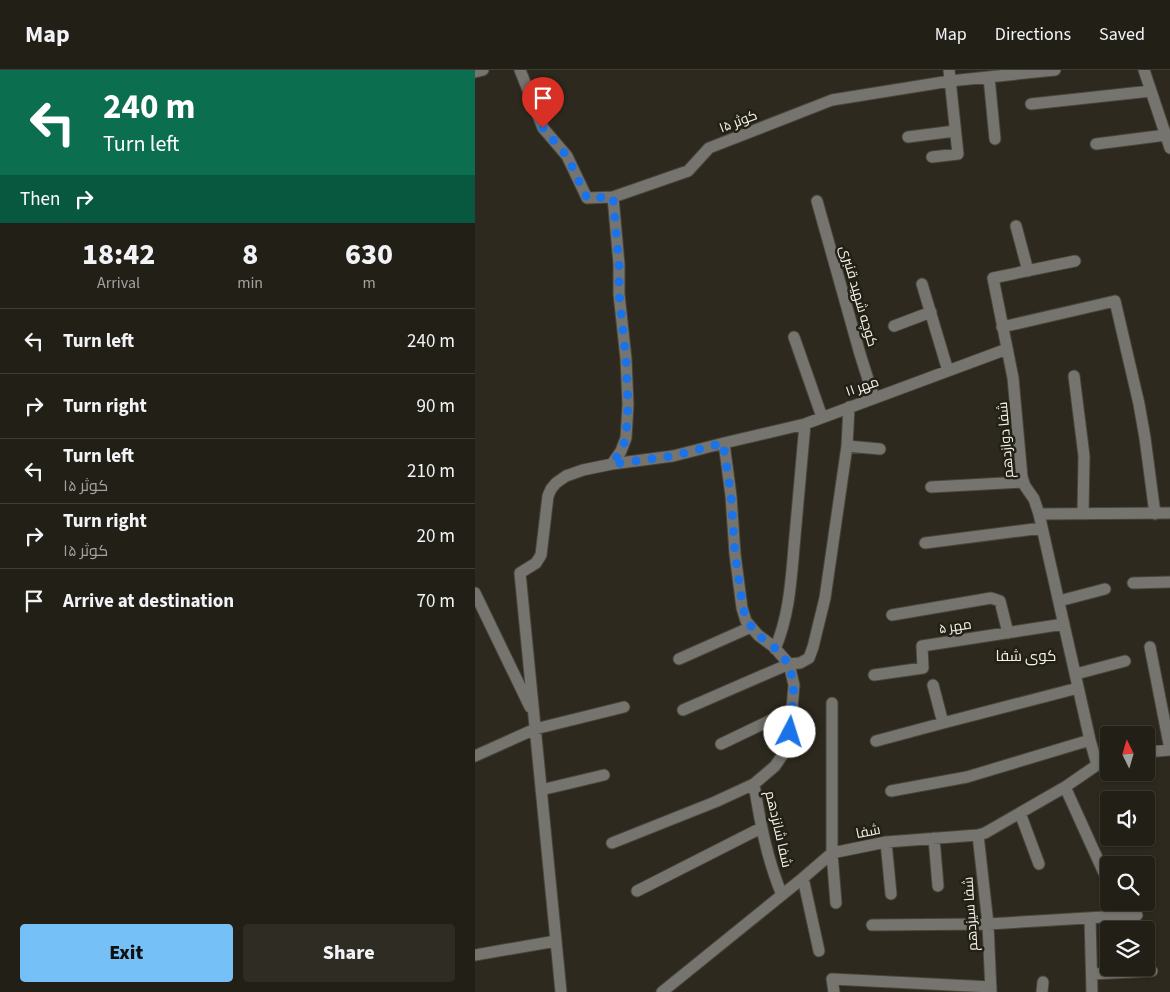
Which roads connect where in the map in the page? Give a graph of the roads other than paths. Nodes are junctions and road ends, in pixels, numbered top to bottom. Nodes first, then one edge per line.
1 (483, 70) edge
2 (519, 70) edge
3 (1055, 70) edge
4 (1143, 70) edge
5 (475, 72) edge
6 (950, 76) edge
7 (989, 77) junction
8 (1151, 91) junction
9 (1031, 104) dead end
10 (955, 131) junction
11 (1168, 135) edge
12 (908, 137) dead end
13 (995, 139) dead end
14 (1096, 144) dead end
15 (1170, 148) edge
16 (932, 157) dead end
17 (613, 197) junction
18 (817, 201) dead end
19 (1016, 226) dead end
20 (1075, 261) dead end
21 (1028, 271) junction
22 (922, 284) dead end
23 (931, 312) junction
24 (895, 326) dead end
25 (1002, 327) junction
26 (795, 337) dead end
27 (1007, 349) junction
28 (949, 371) junction
29 (1073, 376) dead end
30 (875, 398) junction
31 (849, 407) junction
32 (822, 417) junction
33 (805, 424) junction
34 (723, 443) junction
35 (847, 446) junction
36 (880, 449) dead end
37 (612, 464) junction
38 (1023, 482) junction
39 (931, 487) dead end
40 (1170, 513) edge
41 (1039, 514) junction
42 (1083, 514) junction
43 (1155, 514) junction
44 (1042, 528) junction
45 (925, 542) dead end
46 (1170, 582) edge
47 (1133, 583) dead end
48 (1105, 590) dead end
49 (475, 593) edge
50 (1059, 602) junction
51 (893, 615) dead end
52 (1064, 624) junction
53 (751, 627) junction
54 (1008, 633) junction
55 (1150, 647) dead end
56 (775, 648) junction
57 (679, 659) dead end
58 (1125, 661) dead end
59 (789, 664) junction
60 (1075, 674) junction
61 (874, 675) dead end
62 (933, 685) dead end
63 (1078, 688) junction
64 (832, 703) dead end
65 (624, 707) dead end
66 (683, 710) dead end
67 (792, 710) junction
68 (534, 714) junction
69 (943, 723) junction
70 (535, 729) junction
71 (1090, 740) junction
72 (876, 741) dead end
73 (721, 744) dead end
74 (1170, 750) edge
75 (1155, 751) edge
76 (475, 756) edge
77 (1100, 764) edge
78 (1097, 765) junction
79 (604, 775) dead end
80 (754, 784) junction
81 (1065, 787) junction
82 (541, 790) junction
83 (891, 791) dead end
84 (1020, 813) junction
85 (761, 828) junction
86 (978, 835) junction
87 (934, 838) junction
88 (885, 842) junction
89 (612, 843) dead end
90 (831, 854) junction
91 (1100, 862) edge
92 (1039, 864) dead end
93 (803, 878) junction
94 (939, 886) dead end
95 (637, 891) dead end
96 (891, 894) dead end
97 (782, 895) junction
98 (836, 903) dead end
99 (1137, 915) dead end
100 (1090, 918) junction
101 (988, 924) junction
102 (872, 925) dead end
103 (556, 942) junction
104 (819, 951) dead end
105 (475, 955) edge
106 (1092, 974) junction
107 (1100, 974) edge
108 (991, 989) edge
109 (561, 992) edge
110 (662, 992) edge
111 (834, 992) edge
112 (1092, 992) edge

1 - 5 street
2 - 17 street, کوثر ۱۵
3 - 7 street, کوثر ۱۵
4 - 8 street
6 - 7 street, کوثر ۱۵
6 - 10 street
6 - 17 street, کوثر ۱۵
7 - 13 street
8 - 9 street
8 - 11 street
10 - 12 street
10 - 16 street
11 - 14 street
11 - 15 street
17 - 37 street
18 - 30 street, کوچه شهید قنبری
19 - 21 street
20 - 21 street, شفا دوازدهم
21 - 25 street, شفا دوازدهم
22 - 23 street
23 - 24 street
23 - 28 street
25 - 27 street, شفا دوازدهم
25 - 43 street
26 - 32 street
27 - 28 street, مهر ۱۱
27 - 38 street, شفا دوازدهم
28 - 30 street, مهر ۱۱
29 - 42 street
30 - 31 street, مهر ۱۱
31 - 32 street, مهر ۱۱
31 - 35 street
32 - 33 street, مهر ۱۱
33 - 34 street, مهر ۱۱
33 - 56 street
34 - 37 street, مهر ۱۱
34 - 53 street
35 - 36 street
35 - 59 street
37 - 68 street, مهر ۱۱
38 - 39 street
38 - 41 street, شفا دوازدهم
40 - 43 street
41 - 42 street
41 - 44 street, شفا دوازدهم
42 - 43 street
44 - 45 street
44 - 50 street, شفا دوازدهم
46 - 47 street
48 - 50 street
49 - 68 street
50 - 52 street, شفا دوازدهم
51 - 54 street
52 - 54 street, مهر ۵
52 - 60 street, شفا دوازدهم
53 - 56 street
53 - 57 street
54 - 61 street, مهر ۵
55 - 74 street
56 - 59 street
58 - 60 street
59 - 66 street
59 - 67 street, شفا شانزدهم
60 - 63 street, شفا دوازدهم
62 - 69 street
63 - 69 street
63 - 71 street, شفا دوازدهم
64 - 90 street
65 - 70 street
67 - 73 street
67 - 80 street, شفا شانزدهم
68 - 70 street
69 - 72 street
70 - 76 street
70 - 82 street
71 - 78 street, شفا دوازدهم
71 - 83 street
74 - 75 street
77 - 78 street, شفا
78 - 81 street, شفا
79 - 82 street
80 - 85 street, شفا شانزدهم
80 - 89 street
81 - 84 street, شفا
81 - 91 street
82 - 103 street
84 - 86 street, شفا
84 - 92 street
85 - 95 street
85 - 97 street, شفا شانزدهم
86 - 87 street, شفا
86 - 101 street, شفا سیزدهم
87 - 88 street, شفا
87 - 94 street
88 - 90 street, شفا
88 - 96 street
90 - 93 street, شفا
90 - 98 street
93 - 97 street, شفا
93 - 104 street
97 - 110 street, شفا
99 - 100 street
100 - 101 street
100 - 106 street
101 - 102 street
101 - 108 street, شفا سیزدهم
103 - 105 street
103 - 109 street
106 - 107 street
106 - 112 street
108 - 111 street

